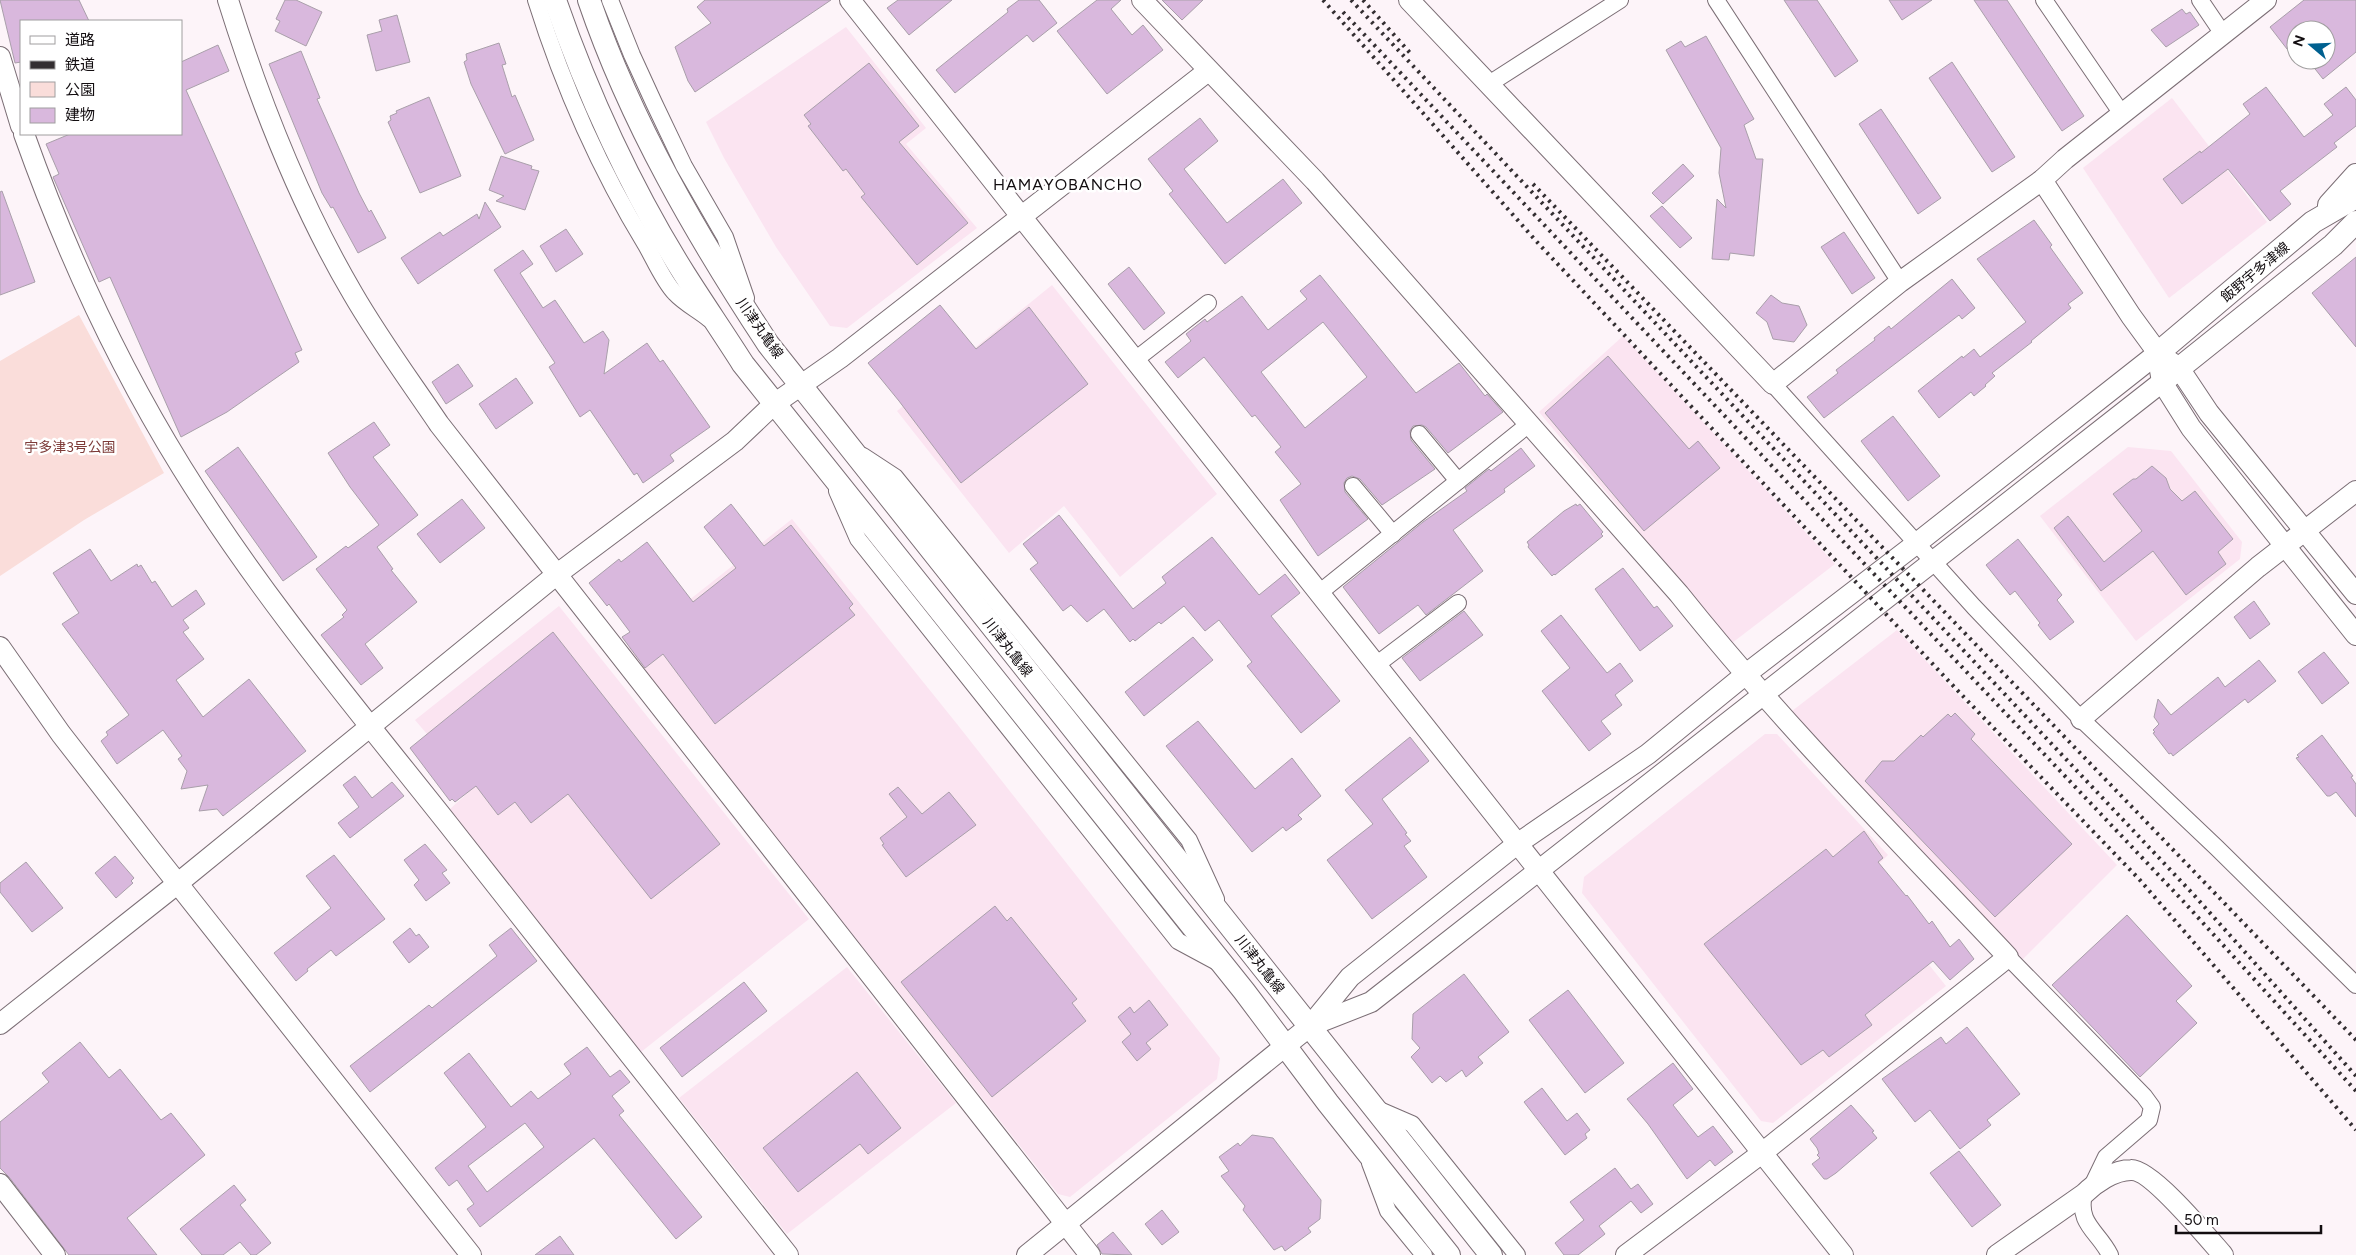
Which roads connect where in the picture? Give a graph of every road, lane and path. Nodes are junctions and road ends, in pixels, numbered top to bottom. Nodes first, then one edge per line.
1 (228, 0) edge
2 (536, 0) edge
3 (554, 0) edge
4 (589, 0) edge
5 (610, 0) edge
6 (850, 0) edge
7 (1142, 0) edge
8 (1409, 0) edge
9 (1620, 0) edge
10 (1716, 0) edge
11 (2044, 0) edge
12 (2200, 0) edge
13 (2266, 0) edge
14 (2223, 34) junction
15 (0, 57) edge
16 (1208, 70) junction
17 (1489, 84) junction
18 (2122, 114) junction
19 (20, 123) edge
20 (24, 135) edge
21 (2356, 175) edge
22 (2042, 180) junction
23 (2356, 197) edge
24 (1022, 217) junction
25 (2313, 222) junction
26 (2356, 222) edge
27 (2356, 234) edge
28 (2333, 244) junction
29 (1900, 282) junction
30 (1208, 303) dead end
31 (754, 322) junction
32 (718, 326) junction
33 (2158, 353) junction
34 (1135, 360) junction
35 (2171, 375) junction
36 (1773, 384) junction
37 (801, 385) junction
38 (774, 404) junction
39 (1529, 424) junction
40 (1420, 434) dead end
41 (1458, 481) junction
42 (1353, 486) dead end
43 (2356, 491) edge
44 (2306, 530) junction
45 (1393, 534) junction
46 (1917, 543) junction
47 (2286, 547) junction
48 (1933, 561) junction
49 (556, 575) junction
50 (1319, 593) junction
51 (2356, 594) edge
52 (1458, 603) dead end
53 (2356, 635) edge
54 (2, 654) edge
55 (1376, 666) junction
56 (1746, 674) junction
57 (1763, 694) junction
58 (2081, 719) junction
59 (369, 725) junction
60 (1517, 844) junction
61 (1538, 871) junction
62 (177, 884) junction
63 (2008, 957) junction
64 (2356, 986) edge
65 (0, 1024) edge
66 (1310, 1026) junction
67 (1286, 1046) junction
68 (1373, 1107) junction
69 (1363, 1147) junction
70 (1762, 1153) junction
71 (0, 1184) edge
72 (2089, 1189) junction
73 (1066, 1224) junction
74 (55, 1255) edge
75 (471, 1255) edge
76 (788, 1255) edge
77 (1027, 1255) edge
78 (1090, 1255) edge
79 (1424, 1255) edge
80 (1449, 1255) edge
81 (1491, 1255) edge
82 (1517, 1255) edge
83 (1626, 1255) edge
84 (1843, 1255) edge
85 (1997, 1255) edge
86 (2110, 1255) edge
87 (2223, 1255) edge

1 - 49 street
2 - 32 street
3 - 32 main road
4 - 31 main road, 川津丸亀線
5 - 31 street
6 - 24 street
7 - 16 street
8 - 17 street
9 - 17 street
10 - 29 street
11 - 18 street
12 - 14 street
13 - 14 street
14 - 18 street
15 - 19 street
16 - 24 street
16 - 39 street
17 - 36 street
18 - 22 street
20 - 59 street
21 - 25 main road
22 - 29 street
22 - 33 street
23 - 25 main road, 飯野宇多津線
24 - 34 street
24 - 37 street
25 - 33 main road, 飯野宇多津線
26 - 28 main road, 飯野宇多津線
27 - 28 main road
28 - 35 main road, 飯野宇多津線
29 - 36 street
30 - 34 street
31 - 37 main road, 川津丸亀線
32 - 38 main road
33 - 35 street
33 - 46 street
34 - 50 street
35 - 44 street
35 - 47 street
35 - 48 street
36 - 46 street
37 - 38 street
37 - 66 main road, 川津丸亀線
38 - 49 street
38 - 67 main road
39 - 41 street
39 - 56 street
40 - 41 street
41 - 45 street
42 - 45 street
43 - 44 street
44 - 47 street
44 - 51 street
45 - 50 street
46 - 48 street
46 - 56 street
47 - 53 street
47 - 58 street
48 - 57 street
48 - 58 street
49 - 59 street
49 - 73 street
50 - 55 street
52 - 55 street
54 - 62 street
55 - 60 street
56 - 57 street
56 - 60 street
57 - 61 street
57 - 63 street
58 - 64 street
59 - 62 street
59 - 76 street
60 - 61 street
60 - 66 street
61 - 66 street
61 - 70 street
62 - 65 street
62 - 75 street
63 - 70 street
63 - 72 street
66 - 67 street
66 - 68 main road, 川津丸亀線
67 - 69 main road
67 - 73 street
68 - 81 main road, 川津丸亀線
68 - 82 street
69 - 79 street
69 - 80 main road
70 - 83 street
70 - 84 street
71 - 74 street
72 - 85 street
72 - 86 street
72 - 87 street
73 - 77 street
73 - 78 street

